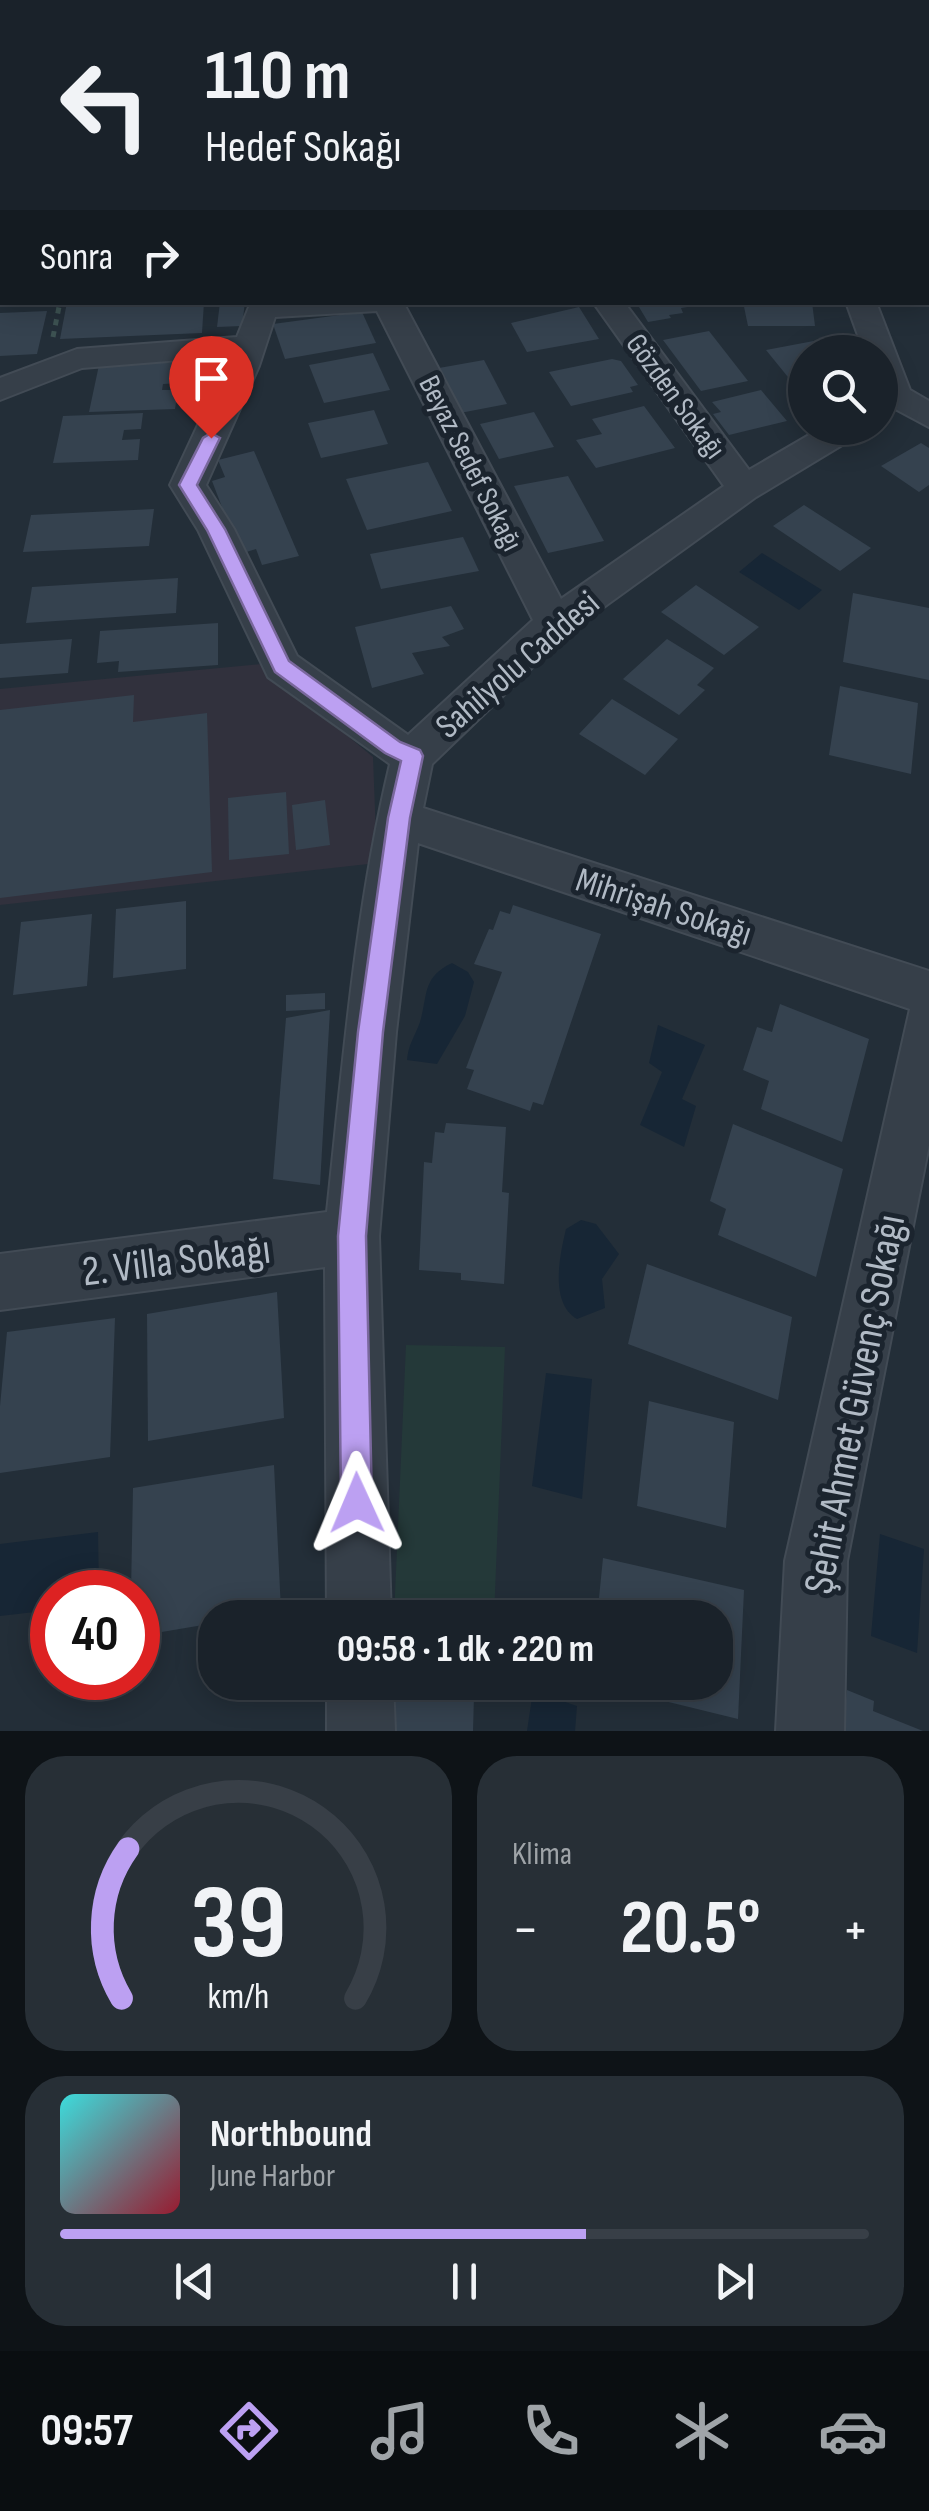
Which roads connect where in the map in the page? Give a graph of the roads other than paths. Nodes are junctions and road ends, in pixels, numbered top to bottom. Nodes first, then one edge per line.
1 (263, 305) edge
2 (386, 305) edge
3 (610, 305) edge
4 (861, 305) edge
5 (873, 335) edge
6 (251, 345) junction
7 (929, 382) edge
8 (0, 390) edge
9 (898, 396) edge
10 (898, 405) edge
11 (929, 416) edge
12 (816, 445) edge
13 (744, 489) junction
14 (554, 623) junction
15 (413, 756) junction
16 (399, 818) junction
17 (929, 993) edge
18 (929, 1020) edge
19 (352, 1236) junction
20 (0, 1282) edge
21 (359, 1600) edge
22 (360, 1700) edge
23 (361, 1731) edge
24 (810, 1731) edge

1 - 6 street
2 - 14 street, Beyaz Sedef Sokağı
3 - 13 street, Gözden Sokağı
4 - 5 street
6 - 8 street
6 - 15 street
7 - 9 street
10 - 11 street
12 - 13 street, Sahilyolu Caddesi
13 - 14 street, Sahilyolu Caddesi
14 - 15 street, Sahilyolu Caddesi
15 - 16 street, Sahilyolu Caddesi
16 - 17 street, Mihrişah Sokağı
16 - 19 street, Sahilyolu Caddesi
18 - 24 street, Şehit Ahmet Güvenç Sokağı
19 - 20 street, 2. Villa Sokağı
19 - 21 street, Sahilyolu Caddesi
22 - 23 street

